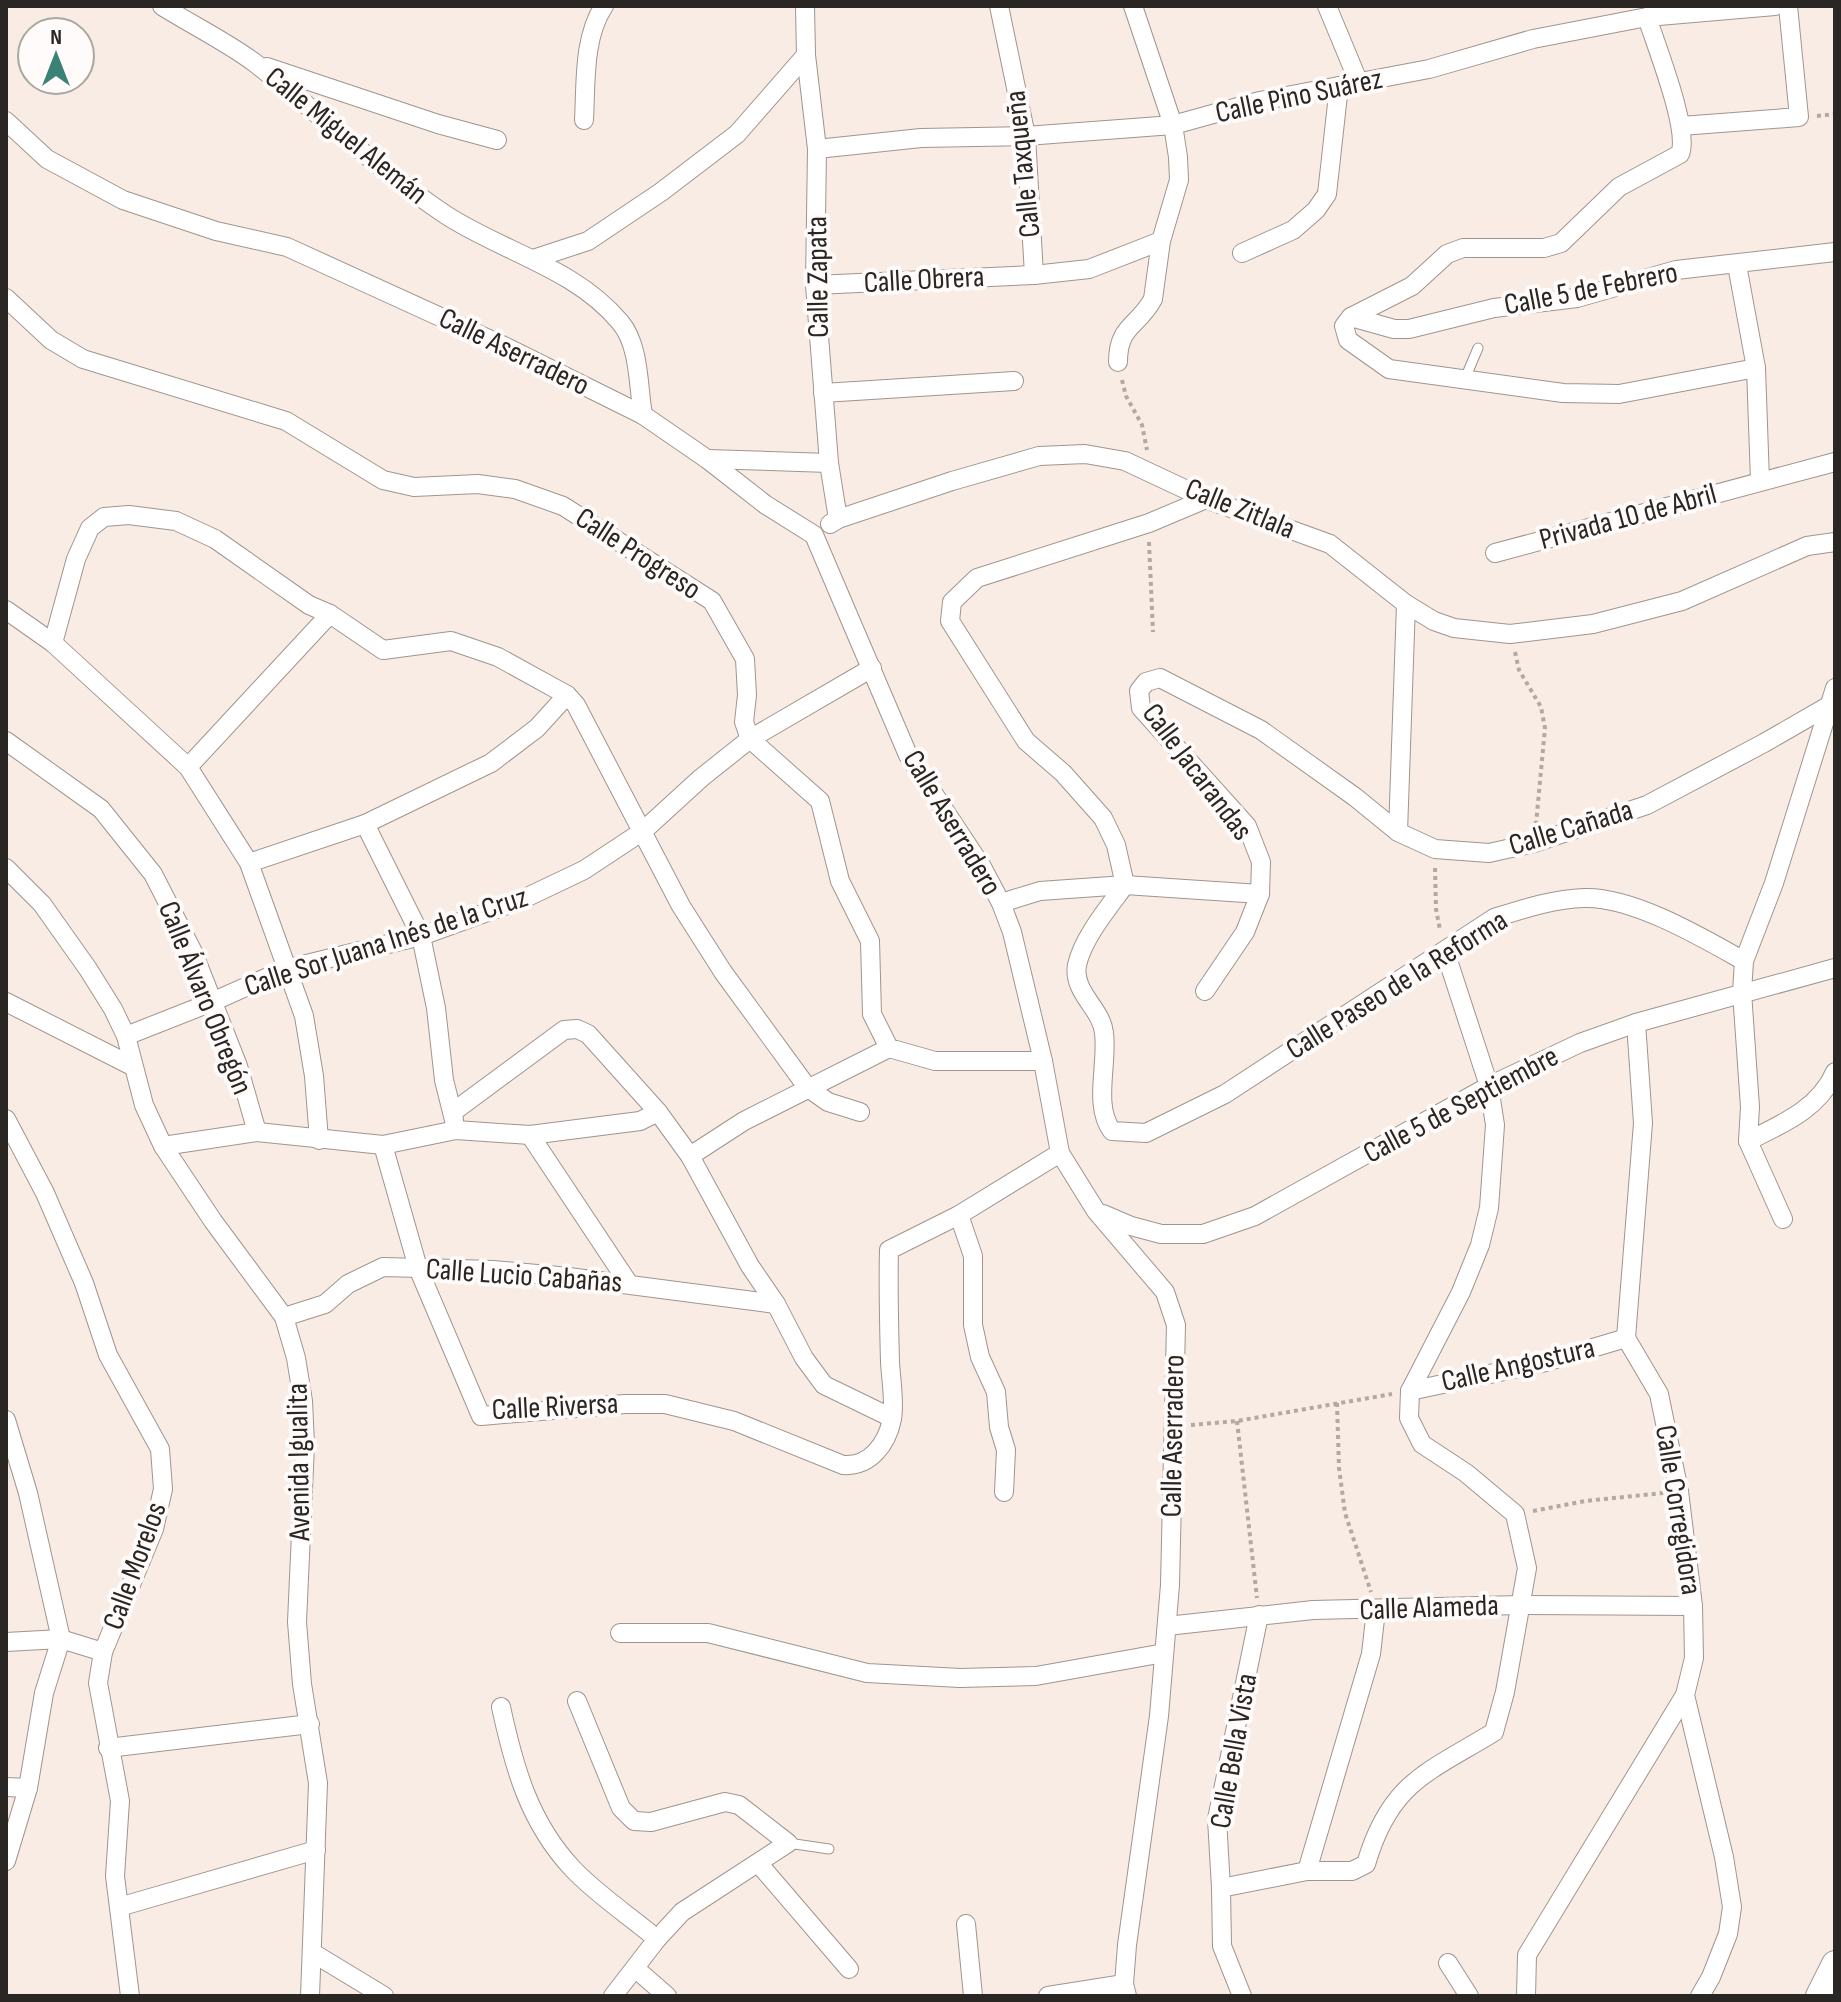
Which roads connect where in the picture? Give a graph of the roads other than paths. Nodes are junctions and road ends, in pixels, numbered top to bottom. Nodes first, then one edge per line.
1 (162, 6) edge
2 (604, 6) edge
3 (805, 6) edge
4 (999, 6) edge
5 (1133, 6) edge
6 (1327, 6) edge
7 (1775, 6) edge
8 (1788, 6) edge
9 (1647, 17) junction
10 (806, 55) junction
11 (253, 62) junction
12 (1359, 83) junction
13 (1339, 86) junction
14 (584, 120) dead end
15 (6, 121) edge
16 (1173, 125) junction
17 (1681, 126) junction
18 (1026, 136) junction
19 (497, 140) dead end
20 (817, 149) junction
21 (1161, 241) junction
22 (1835, 252) edge
23 (1242, 253) dead end
24 (533, 259) junction
25 (1737, 265) junction
26 (1034, 275) junction
27 (815, 285) junction
28 (6, 298) edge
29 (1351, 317) junction
30 (1478, 348) dead end
31 (1118, 362) road end
32 (1756, 368) junction
33 (1014, 381) dead end
34 (1464, 381) junction
35 (823, 393) junction
36 (643, 415) junction
37 (707, 459) junction
38 (1835, 462) edge
39 (829, 463) junction
40 (1760, 481) junction
41 (1206, 499) junction
42 (838, 519) junction
43 (814, 535) junction
44 (1835, 542) edge
45 (1495, 553) dead end
46 (1406, 604) junction
47 (6, 610) edge
48 (330, 614) junction
49 (53, 643) junction
50 (872, 668) junction
51 (1146, 682) joint
52 (567, 695) junction
53 (1832, 696) edge
54 (750, 739) junction
55 (6, 741) edge
56 (188, 767) junction
57 (365, 824) junction
58 (643, 831) junction
59 (1398, 832) junction
60 (249, 863) junction
61 (6, 868) edge
62 (1125, 885) junction
63 (1260, 894) junction
64 (1001, 903) junction
65 (421, 936) junction
66 (1445, 951) junction
67 (1744, 961) junction
68 (1835, 968) edge
69 (286, 969) junction
70 (1205, 991) dead end
71 (1742, 992) junction
72 (6, 1002) edge
73 (212, 1002) junction
74 (1636, 1023) junction
75 (126, 1036) junction
76 (889, 1048) junction
77 (1043, 1061) junction
78 (132, 1066) junction
79 (1835, 1072) edge
80 (1489, 1086) junction
81 (807, 1087) junction
82 (658, 1112) junction
83 (860, 1112) dead end
84 (6, 1119) edge
85 (454, 1121) junction
86 (257, 1132) junction
87 (530, 1135) junction
88 (319, 1140) junction
89 (1748, 1141) junction
90 (383, 1145) junction
91 (163, 1146) junction
92 (1060, 1153) junction
93 (690, 1156) junction
94 (1096, 1211) junction
95 (959, 1215) junction
96 (1783, 1219) dead end
97 (418, 1268) junction
98 (629, 1284) junction
99 (776, 1304) junction
100 (284, 1317) junction
101 (1626, 1338) junction
102 (1410, 1391) junction
103 (892, 1418) junction
104 (6, 1420) edge
105 (1004, 1492) dead end
106 (1521, 1605) junction
107 (1693, 1606) junction
108 (1376, 1610) junction
109 (1259, 1615) junction
110 (1167, 1626) junction
111 (620, 1633) dead end
112 (61, 1639) junction
113 (6, 1642) edge
114 (103, 1652) junction
115 (1164, 1653) junction
116 (1685, 1695) junction
117 (577, 1701) dead end
118 (501, 1707) dead end
119 (310, 1724) junction
120 (108, 1748) junction
121 (6, 1787) edge
122 (28, 1788) junction
123 (788, 1843) junction
124 (829, 1849) dead end
125 (316, 1850) junction
126 (6, 1861) edge
127 (759, 1864) junction
128 (1307, 1871) junction
129 (1221, 1888) junction
130 (119, 1907) junction
131 (966, 1924) dead end
132 (657, 1939) junction
133 (313, 1953) junction
134 (1448, 1963) dead end
135 (1835, 1964) edge
136 (636, 1969) junction
137 (849, 1969) dead end
138 (1125, 1990) edge
139 (130, 1996) edge
140 (310, 1996) edge
141 (384, 1996) edge
142 (613, 1996) edge
143 (667, 1996) edge
144 (973, 1996) edge
145 (1048, 1996) edge
146 (1242, 1996) edge
147 (1469, 1996) edge
148 (1526, 1996) edge
149 (1700, 1996) edge
150 (1819, 1996) edge

1 - 11 street, Calle Miguel Alemán
2 - 14 street
3 - 10 street, Calle Zapata
4 - 18 street, Calle Taxqueña
5 - 16 street
6 - 12 street
7 - 9 street, Calle Pino Suárez
8 - 17 street
9 - 12 street, Calle Pino Suárez
9 - 17 street
10 - 20 street, Calle Zapata
10 - 24 street
11 - 19 street
11 - 24 street, Calle Miguel Alemán
12 - 13 street, Calle Pino Suárez
13 - 16 street, Calle Pino Suárez
13 - 23 street
15 - 36 street, Calle Aserradero
16 - 18 street, Calle Pino Suárez
16 - 21 street
17 - 29 street
18 - 20 street, Calle Pino Suárez
18 - 26 street, Calle Taxqueña
20 - 27 street, Calle Zapata
21 - 26 street, Calle Obrera
21 - 31 street
22 - 25 street, Calle 5 de Febrero
24 - 36 street, Calle Miguel Alemán
25 - 29 street, Calle 5 de Febrero
25 - 32 street
26 - 27 street, Calle Obrera
27 - 35 street, Calle Zapata
28 - 54 street, Calle Progreso
29 - 34 street
30 - 34 lane
32 - 34 street
32 - 40 street
33 - 35 street
35 - 39 street, Calle Zapata
36 - 37 street, Calle Aserradero
37 - 39 street
37 - 43 street, Calle Aserradero
38 - 40 street, Privada 10 de Abril
39 - 42 street, Calle Zapata
40 - 45 street, Privada 10 de Abril
41 - 42 street, Calle Zitlala
41 - 46 street, Calle Zitlala
41 - 62 street
42 - 43 street
43 - 50 street, Calle Aserradero
44 - 46 street, Calle Zitlala
46 - 59 street
47 - 49 street
48 - 49 street
48 - 52 street
48 - 56 street
49 - 56 street
50 - 54 street, Calle Sor Juana Inés de la Cruz
50 - 64 street, Calle Aserradero
51 - 59 street, Calle Cañada
51 - 63 street, Calle Jacarandas
52 - 57 street
52 - 58 street
53 - 59 street, Calle Cañada
53 - 67 street
54 - 58 street, Calle Sor Juana Inés de la Cruz
54 - 76 street
55 - 73 street, Calle Álvaro Obregón
56 - 60 street
57 - 60 street
57 - 65 street
58 - 65 street, Calle Sor Juana Inés de la Cruz
58 - 81 street
60 - 69 street
61 - 75 street, Avenida Igualita
62 - 63 street
62 - 64 street
62 - 66 street, Calle Paseo de la Reforma
63 - 70 street, Calle Jacarandas
64 - 77 street, Calle Aserradero
65 - 69 street, Calle Sor Juana Inés de la Cruz
65 - 85 street
66 - 67 street, Calle Paseo de la Reforma
66 - 80 street
67 - 71 street
68 - 71 street, Calle 5 de Septiembre
69 - 73 street, Calle Sor Juana Inés de la Cruz
69 - 88 street
71 - 74 street, Calle 5 de Septiembre
71 - 89 street
72 - 78 street
73 - 75 street, Calle Sor Juana Inés de la Cruz
73 - 86 street, Calle Álvaro Obregón
74 - 80 street, Calle 5 de Septiembre
74 - 101 street
75 - 78 street, Avenida Igualita
76 - 77 street
76 - 81 street
77 - 92 street, Calle Aserradero
78 - 91 street, Avenida Igualita
79 - 89 street
80 - 94 street, Calle 5 de Septiembre
80 - 102 street
81 - 83 street
81 - 93 street
82 - 85 street
82 - 87 street
82 - 93 street
84 - 114 street, Calle Morelos
85 - 87 street
85 - 90 street
86 - 88 street
86 - 91 street
87 - 98 street
88 - 90 street
89 - 96 street
90 - 97 street, Calle Riversa
91 - 100 street, Avenida Igualita
92 - 94 street, Calle Aserradero
92 - 95 street
93 - 99 street
94 - 110 street, Calle Aserradero
95 - 103 street
95 - 105 street
97 - 98 street, Calle Lucio Cabañas
97 - 100 street, Calle Lucio Cabañas
97 - 103 street, Calle Riversa
98 - 99 street, Calle Lucio Cabañas
99 - 103 street
100 - 119 street, Avenida Igualita
101 - 102 street, Calle Angostura
101 - 107 street, Calle Corregidora
102 - 106 street
104 - 112 street
106 - 107 street, Calle Alameda
106 - 108 street, Calle Alameda
106 - 128 street
107 - 116 street, Calle Corregidora
108 - 109 street, Calle Alameda
108 - 128 street
109 - 110 street, Calle Alameda
109 - 129 street, Calle Bella Vista
110 - 115 street, Calle Aserradero
111 - 115 street
112 - 113 street
112 - 114 street
112 - 122 street
114 - 120 street, Calle Morelos
115 - 138 street, Calle Aserradero
116 - 148 street
116 - 149 street, Calle Corregidora
117 - 123 street
118 - 132 street
119 - 120 street
119 - 125 street, Avenida Igualita
120 - 130 street, Calle Morelos
121 - 122 street
122 - 126 street
123 - 124 lane
123 - 127 street
125 - 130 street
125 - 133 street, Avenida Igualita
127 - 132 street
127 - 137 street
128 - 129 street
129 - 146 street, Calle Bella Vista
130 - 139 street, Calle Morelos
131 - 144 street
132 - 136 street
133 - 140 street, Avenida Igualita
133 - 141 street
134 - 147 street
135 - 150 main road
136 - 142 street
136 - 143 street
138 - 145 street

